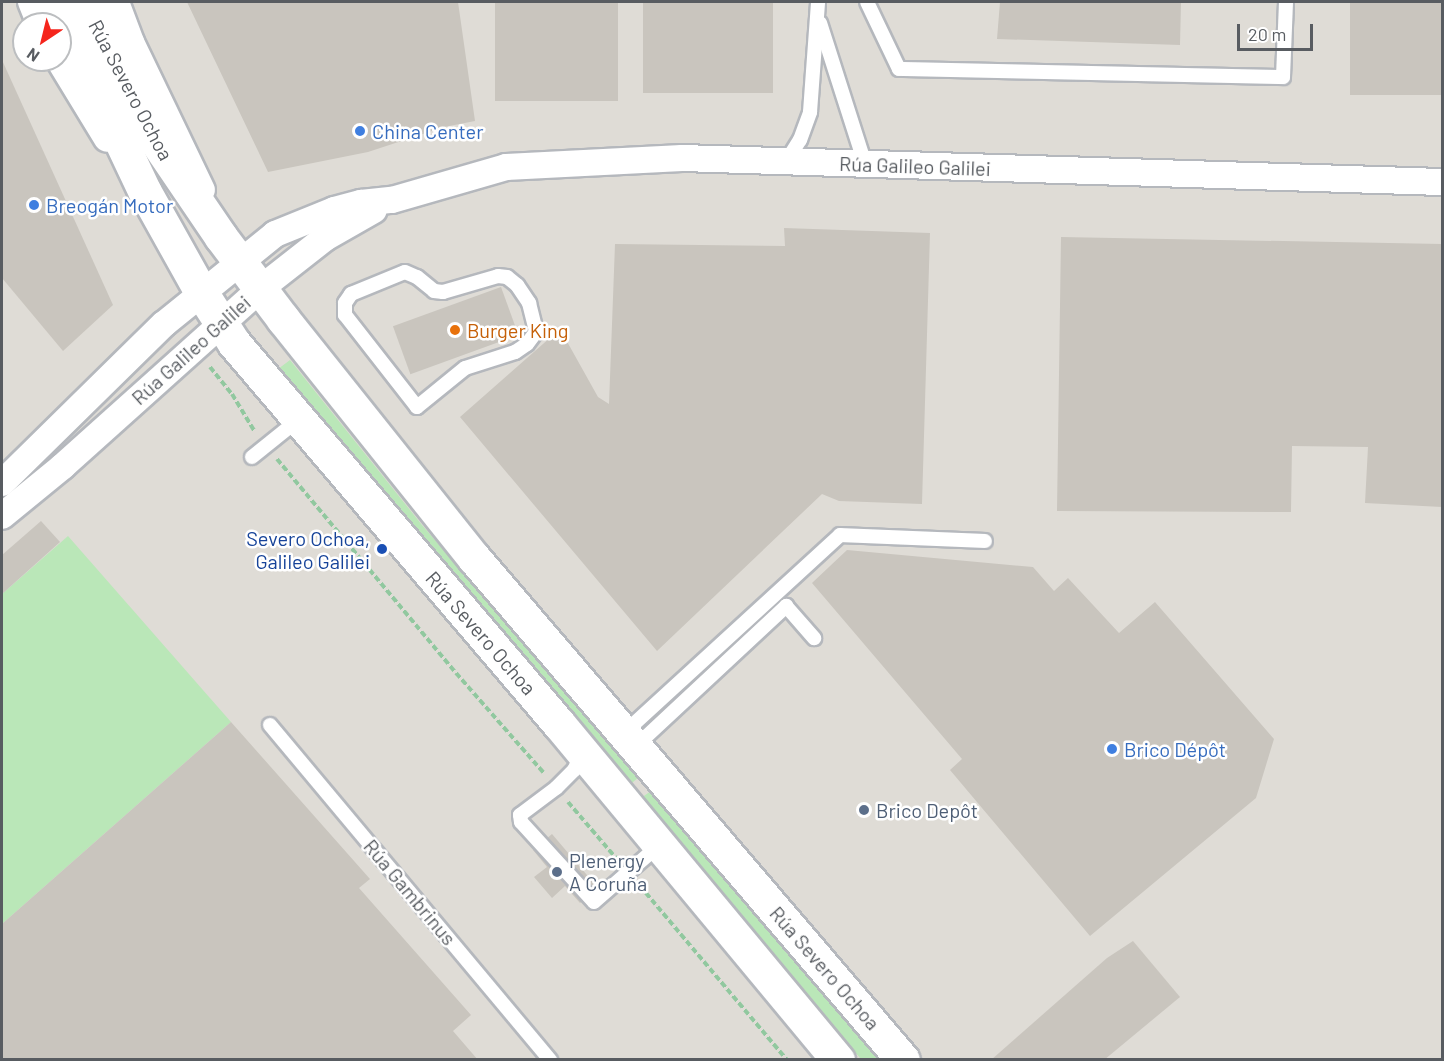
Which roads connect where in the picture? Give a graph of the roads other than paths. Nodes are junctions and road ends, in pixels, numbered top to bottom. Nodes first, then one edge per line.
1 (55, 2) edge
2 (85, 2) edge
3 (116, 2) edge
4 (867, 2) edge
5 (1286, 2) edge
6 (818, 8) edge
7 (66, 72) edge
8 (786, 162) junction
9 (865, 164) junction
10 (1443, 182) edge
11 (145, 192) junction
12 (392, 200) junction
13 (230, 249) junction
14 (417, 277) joint
15 (260, 289) junction
16 (201, 292) junction
17 (220, 323) junction
18 (298, 420) junction
19 (252, 457) dead end
20 (2, 483) edge
21 (2, 516) edge
22 (986, 541) dead end
23 (783, 585) junction
24 (786, 606) junction
25 (814, 638) dead end
26 (270, 725) dead end
27 (629, 740) junction
28 (582, 753) junction
29 (662, 847) junction
30 (795, 1007) junction
31 (550, 1059) edge
32 (838, 1059) edge
33 (853, 1059) edge
34 (903, 1059) edge

1 - 11 main road, Rúa Severo Ochoa
2 - 13 main road, Rúa Severo Ochoa
3 - 13 street, Rúa Severo Ochoa
4 - 5 lane
6 - 8 lane
6 - 9 lane
7 - 11 street, Rúa Severo Ochoa
8 - 9 street, Rúa Galileo Galilei
8 - 12 street, Rúa Galileo Galilei
9 - 10 street, Rúa Galileo Galilei
11 - 16 main road, Rúa Severo Ochoa
12 - 13 street, Rúa Galileo Galilei
12 - 15 street, Rúa Galileo Galilei
13 - 15 main road, Rúa Severo Ochoa
13 - 16 street, Rúa Galileo Galilei
14 - 14 lane
15 - 17 street, Rúa Galileo Galilei
15 - 27 main road, Rúa Severo Ochoa
16 - 17 main road, Rúa Severo Ochoa
16 - 20 street, Rúa Galileo Galilei
17 - 18 main road, Rúa Severo Ochoa
17 - 21 street, Rúa Galileo Galilei
18 - 19 lane
18 - 28 main road, Rúa Severo Ochoa
22 - 23 lane
23 - 24 lane
23 - 27 lane
24 - 25 lane
24 - 27 lane
26 - 31 lane, Rúa Gambrinus
27 - 34 main road, Rúa Severo Ochoa
28 - 29 main road, Rúa Severo Ochoa
28 - 29 lane
29 - 30 main road, Rúa Severo Ochoa
30 - 32 main road, Rúa Severo Ochoa
30 - 33 main road

